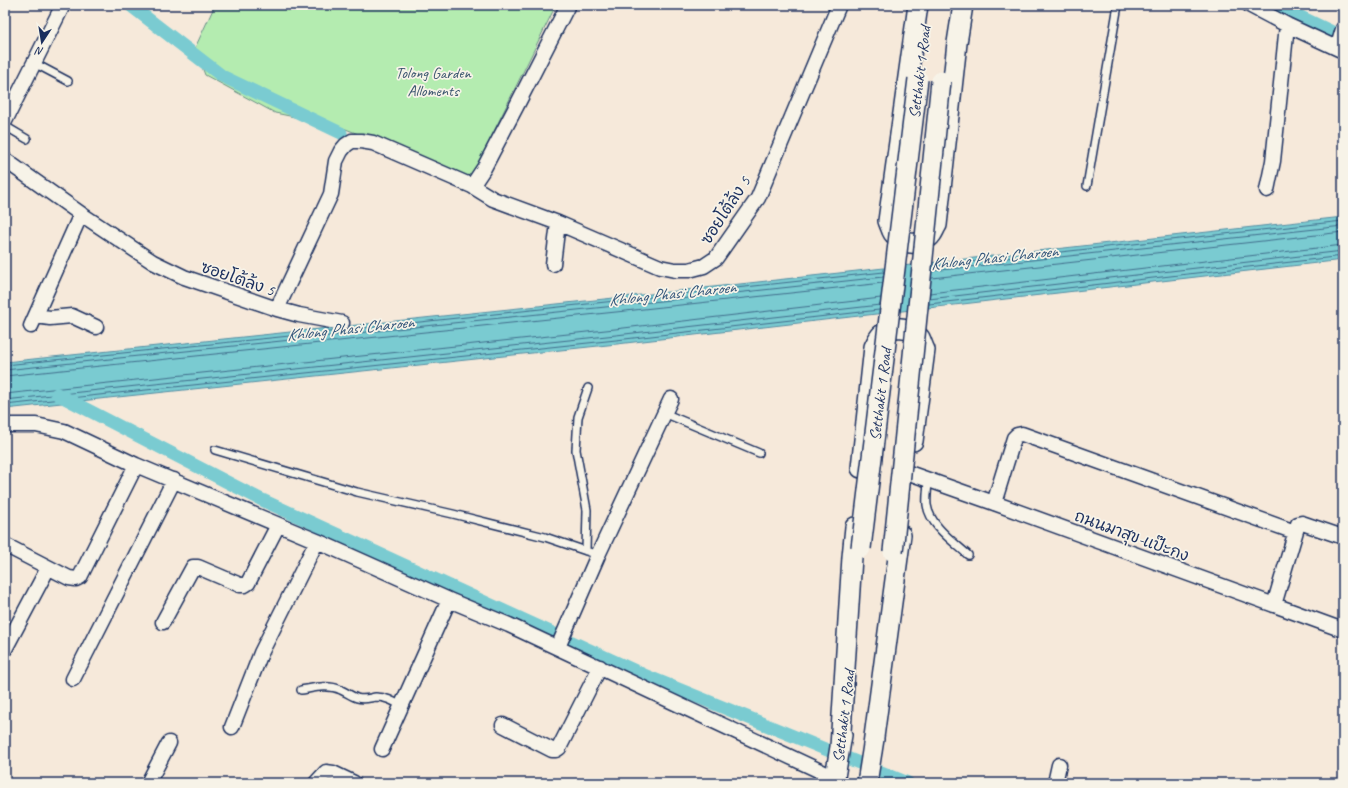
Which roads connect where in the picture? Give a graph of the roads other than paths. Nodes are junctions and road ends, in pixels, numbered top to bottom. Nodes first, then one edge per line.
1 (63, 5) edge
2 (568, 5) edge
3 (839, 5) edge
4 (918, 5) edge
5 (928, 5) edge
6 (951, 5) edge
7 (962, 5) edge
8 (1118, 5) edge
9 (1249, 5) edge
10 (1287, 25) junction
11 (1340, 27) dead end
12 (1338, 46) edge
13 (34, 63) junction
14 (68, 81) dead end
15 (5, 121) edge
16 (5, 126) edge
17 (26, 140) dead end
18 (5, 160) edge
19 (472, 186) junction
20 (1087, 186) dead end
21 (1268, 190) dead end
22 (81, 214) junction
23 (558, 223) junction
24 (553, 264) dead end
25 (277, 309) junction
26 (342, 323) dead end
27 (96, 327) dead end
28 (588, 388) dead end
29 (671, 399) dead end
30 (664, 413) junction
31 (5, 425) edge
32 (215, 450) dead end
33 (759, 453) dead end
34 (136, 465) junction
35 (909, 473) junction
36 (174, 480) junction
37 (928, 480) junction
38 (994, 503) junction
39 (278, 524) junction
40 (1295, 532) junction
41 (1343, 537) edge
42 (317, 541) junction
43 (5, 544) edge
44 (592, 553) junction
45 (968, 556) dead end
46 (48, 568) junction
47 (449, 600) junction
48 (1274, 605) junction
49 (162, 622) dead end
50 (1343, 630) edge
51 (558, 647) junction
52 (5, 649) edge
53 (600, 667) junction
54 (73, 679) dead end
55 (301, 690) dead end
56 (401, 706) junction
57 (503, 725) dead end
58 (232, 727) dead end
59 (169, 744) dead end
60 (840, 747) junction
61 (382, 749) dead end
62 (872, 752) junction
63 (1059, 765) dead end
64 (834, 781) edge
65 (868, 782) edge
66 (148, 783) edge
67 (316, 783) edge
68 (354, 783) edge
69 (1055, 783) edge

1 - 13 street
2 - 19 street
3 - 23 street, ซอยโต้ล้ง 5
4 - 7 main road
5 - 60 main road, Setthakit 1 Road, bridge
6 - 62 main road, Setthakit 1 Road, bridge
8 - 20 lane
9 - 10 street
10 - 12 street
10 - 21 street
11 - 12 lane
13 - 14 lane
13 - 15 street
16 - 17 lane
18 - 22 street, ซอยโต้ล้ง 5
19 - 23 street, ซอยโต้ล้ง 5
19 - 25 street, ซอยโต้ล้ง 5
22 - 25 street, ซอยโต้ล้ง 5
22 - 27 street
23 - 24 street
25 - 26 street
28 - 44 lane
29 - 30 street
30 - 33 lane
30 - 44 street
31 - 34 street
32 - 44 lane
34 - 36 street
34 - 46 street
35 - 37 street, ถนนมาสุข-แป๊ะกง
35 - 60 main road
35 - 62 main road
36 - 39 street
36 - 54 street
37 - 38 street, ถนนมาสุข-แป๊ะกง
37 - 45 lane
38 - 40 street
38 - 48 street, ถนนมาสุข-แป๊ะกง
39 - 42 street
39 - 49 street
40 - 41 street
40 - 48 street
42 - 47 street
42 - 58 street
43 - 46 street
44 - 51 street
46 - 52 street
47 - 51 street
47 - 56 street
48 - 50 street, ถนนมาสุข-แป๊ะกง
51 - 53 street
53 - 57 street
53 - 64 street
55 - 56 lane
56 - 61 street
59 - 66 street
60 - 64 main road, Setthakit 1 Road
62 - 65 main road, Setthakit 1 Road
63 - 69 street
67 - 68 street

